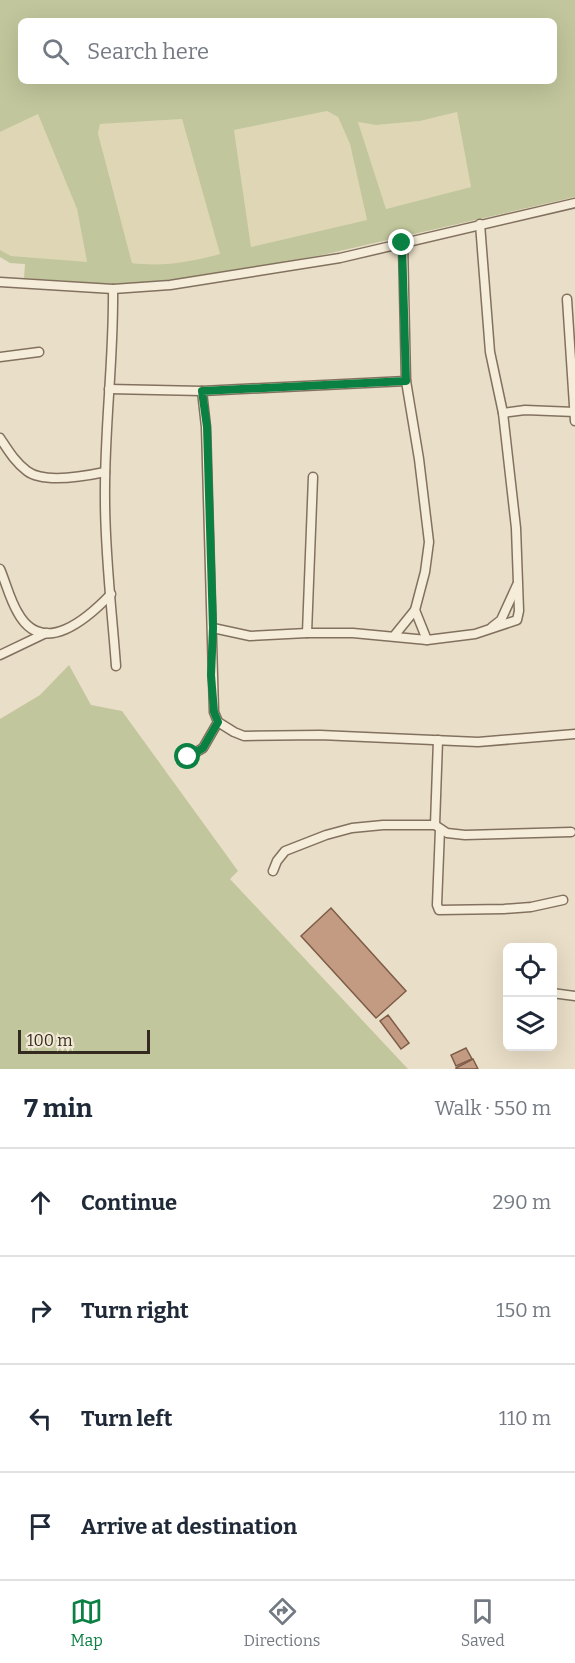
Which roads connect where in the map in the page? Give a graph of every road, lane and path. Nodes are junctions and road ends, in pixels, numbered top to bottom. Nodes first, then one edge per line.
1 (575, 203) edge
2 (480, 224) junction
3 (402, 243) junction
4 (0, 282) edge
5 (113, 289) junction
6 (567, 299) dead end
7 (39, 352) dead end
8 (0, 357) edge
9 (406, 381) junction
10 (109, 389) junction
11 (202, 391) junction
12 (575, 412) edge
13 (503, 413) junction
14 (575, 421) edge
15 (0, 438) edge
16 (105, 472) junction
17 (313, 477) dead end
18 (0, 569) edge
19 (519, 582) junction
20 (111, 594) junction
21 (415, 610) junction
22 (213, 628) junction
23 (487, 631) junction
24 (46, 633) junction
25 (307, 633) junction
26 (394, 636) junction
27 (427, 640) junction
28 (0, 655) edge
29 (116, 666) dead end
30 (218, 722) junction
31 (575, 734) edge
32 (438, 740) junction
33 (188, 757) dead end
34 (438, 827) junction
35 (571, 832) dead end
36 (273, 871) dead end
37 (563, 900) dead end
38 (557, 994) edge
39 (575, 996) edge

1 - 2 street
2 - 3 street
2 - 13 street
3 - 5 street
3 - 9 street
4 - 5 street
5 - 10 street
6 - 12 street
7 - 8 street
9 - 11 street
9 - 21 street
10 - 11 street
10 - 16 street
11 - 22 street
12 - 13 street
12 - 14 street
13 - 19 street
15 - 16 street
16 - 20 street
17 - 25 street
18 - 24 street
19 - 23 street
19 - 23 street
20 - 24 street
20 - 29 street
21 - 26 street
21 - 27 street
22 - 25 street
22 - 30 street
23 - 27 street
24 - 28 street
25 - 26 street
26 - 27 street
30 - 32 street
30 - 33 street
31 - 32 street
32 - 34 street
34 - 35 street
34 - 36 street
34 - 37 street
38 - 39 street

